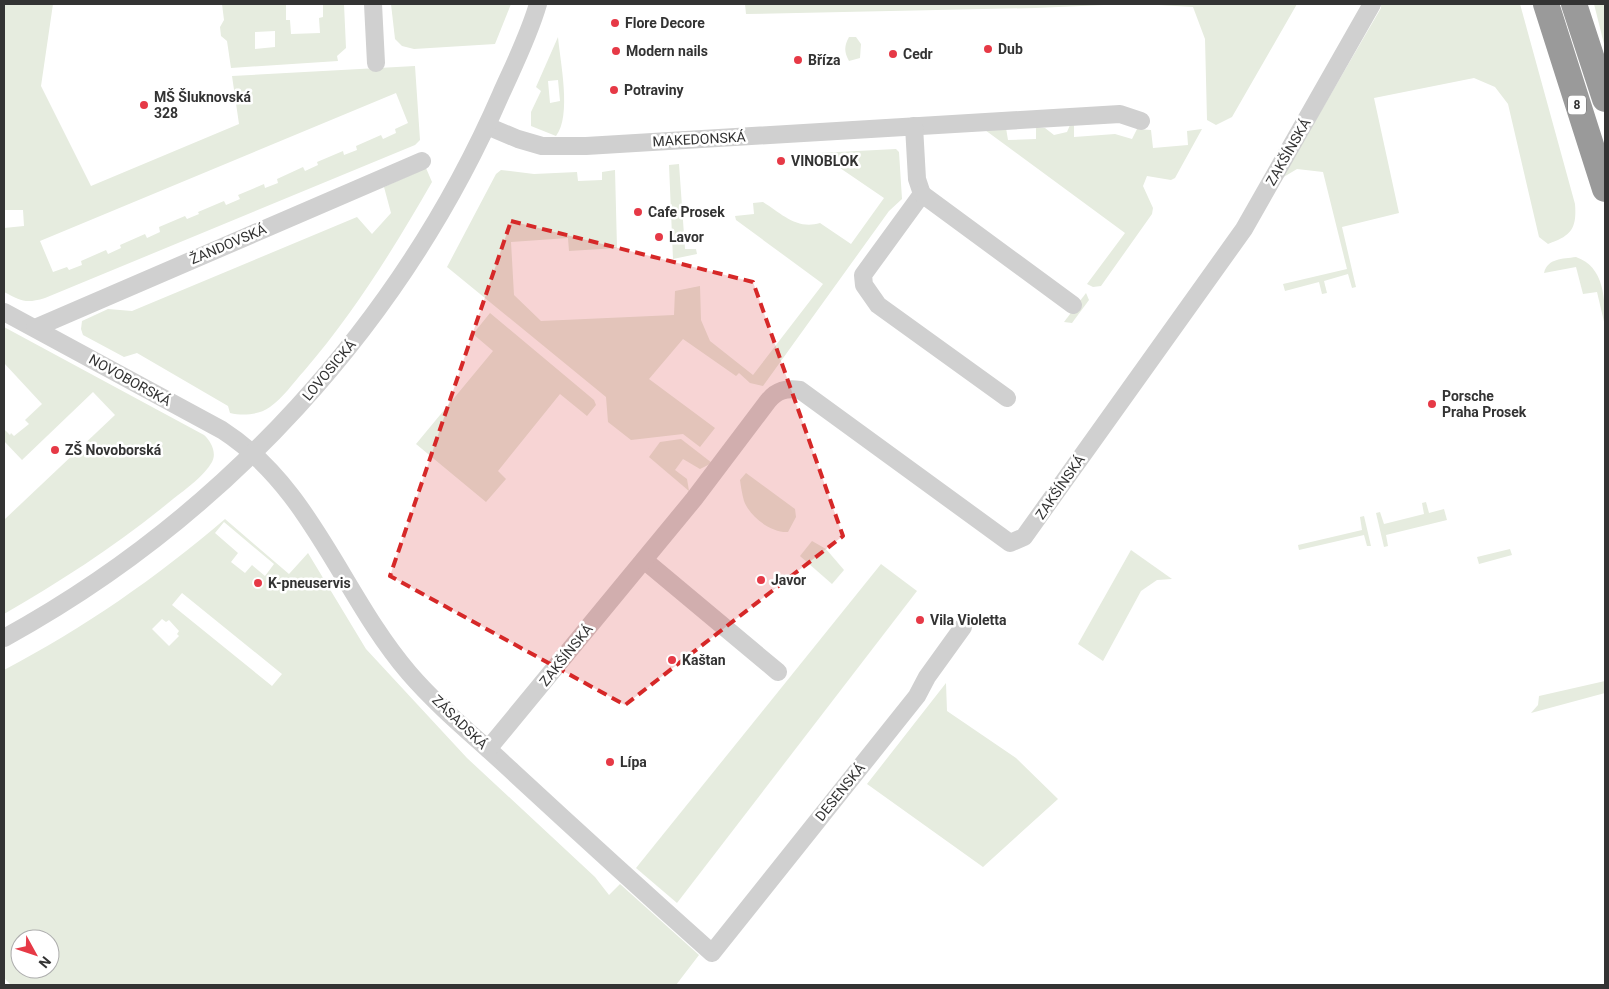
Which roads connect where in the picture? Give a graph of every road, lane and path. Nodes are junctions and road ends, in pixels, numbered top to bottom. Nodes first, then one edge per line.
1 (373, 4) edge
2 (538, 4) edge
3 (1372, 4) edge
4 (1574, 4) edge
5 (1548, 12) edge
6 (1592, 58) junction
7 (376, 63) dead end
8 (1605, 89) edge
9 (1605, 99) edge
10 (1141, 121) dead end
11 (487, 126) junction
12 (914, 126) junction
13 (422, 161) dead end
14 (1605, 189) edge
15 (922, 194) junction
16 (1073, 305) dead end
17 (4, 312) edge
18 (35, 328) junction
19 (1007, 398) dead end
20 (252, 453) junction
21 (644, 560) junction
22 (963, 627) dead end
23 (4, 638) edge
24 (778, 672) dead end
25 (488, 749) junction
26 (712, 953) joint

1 - 7 street
2 - 11 street, LOVOSICKÁ
3 - 21 street, ZAKŠÍNSKÁ
4 - 6 highway, 8
5 - 14 highway, 8
6 - 8 highway
6 - 9 highway, 8
10 - 12 street, MAKEDONSKÁ
11 - 12 street, MAKEDONSKÁ
11 - 20 street, LOVOSICKÁ
12 - 15 street
13 - 18 street, ŽANDOVSKÁ
15 - 16 street
15 - 19 street
17 - 18 street, NOVOBORSKÁ
18 - 20 street, NOVOBORSKÁ
20 - 23 street, LOVOSICKÁ
20 - 25 street, ZÁSADSKÁ
21 - 24 street
21 - 25 street, ZAKŠÍNSKÁ
22 - 26 street, DESENSKÁ
25 - 26 street, ZÁSADSKÁ

